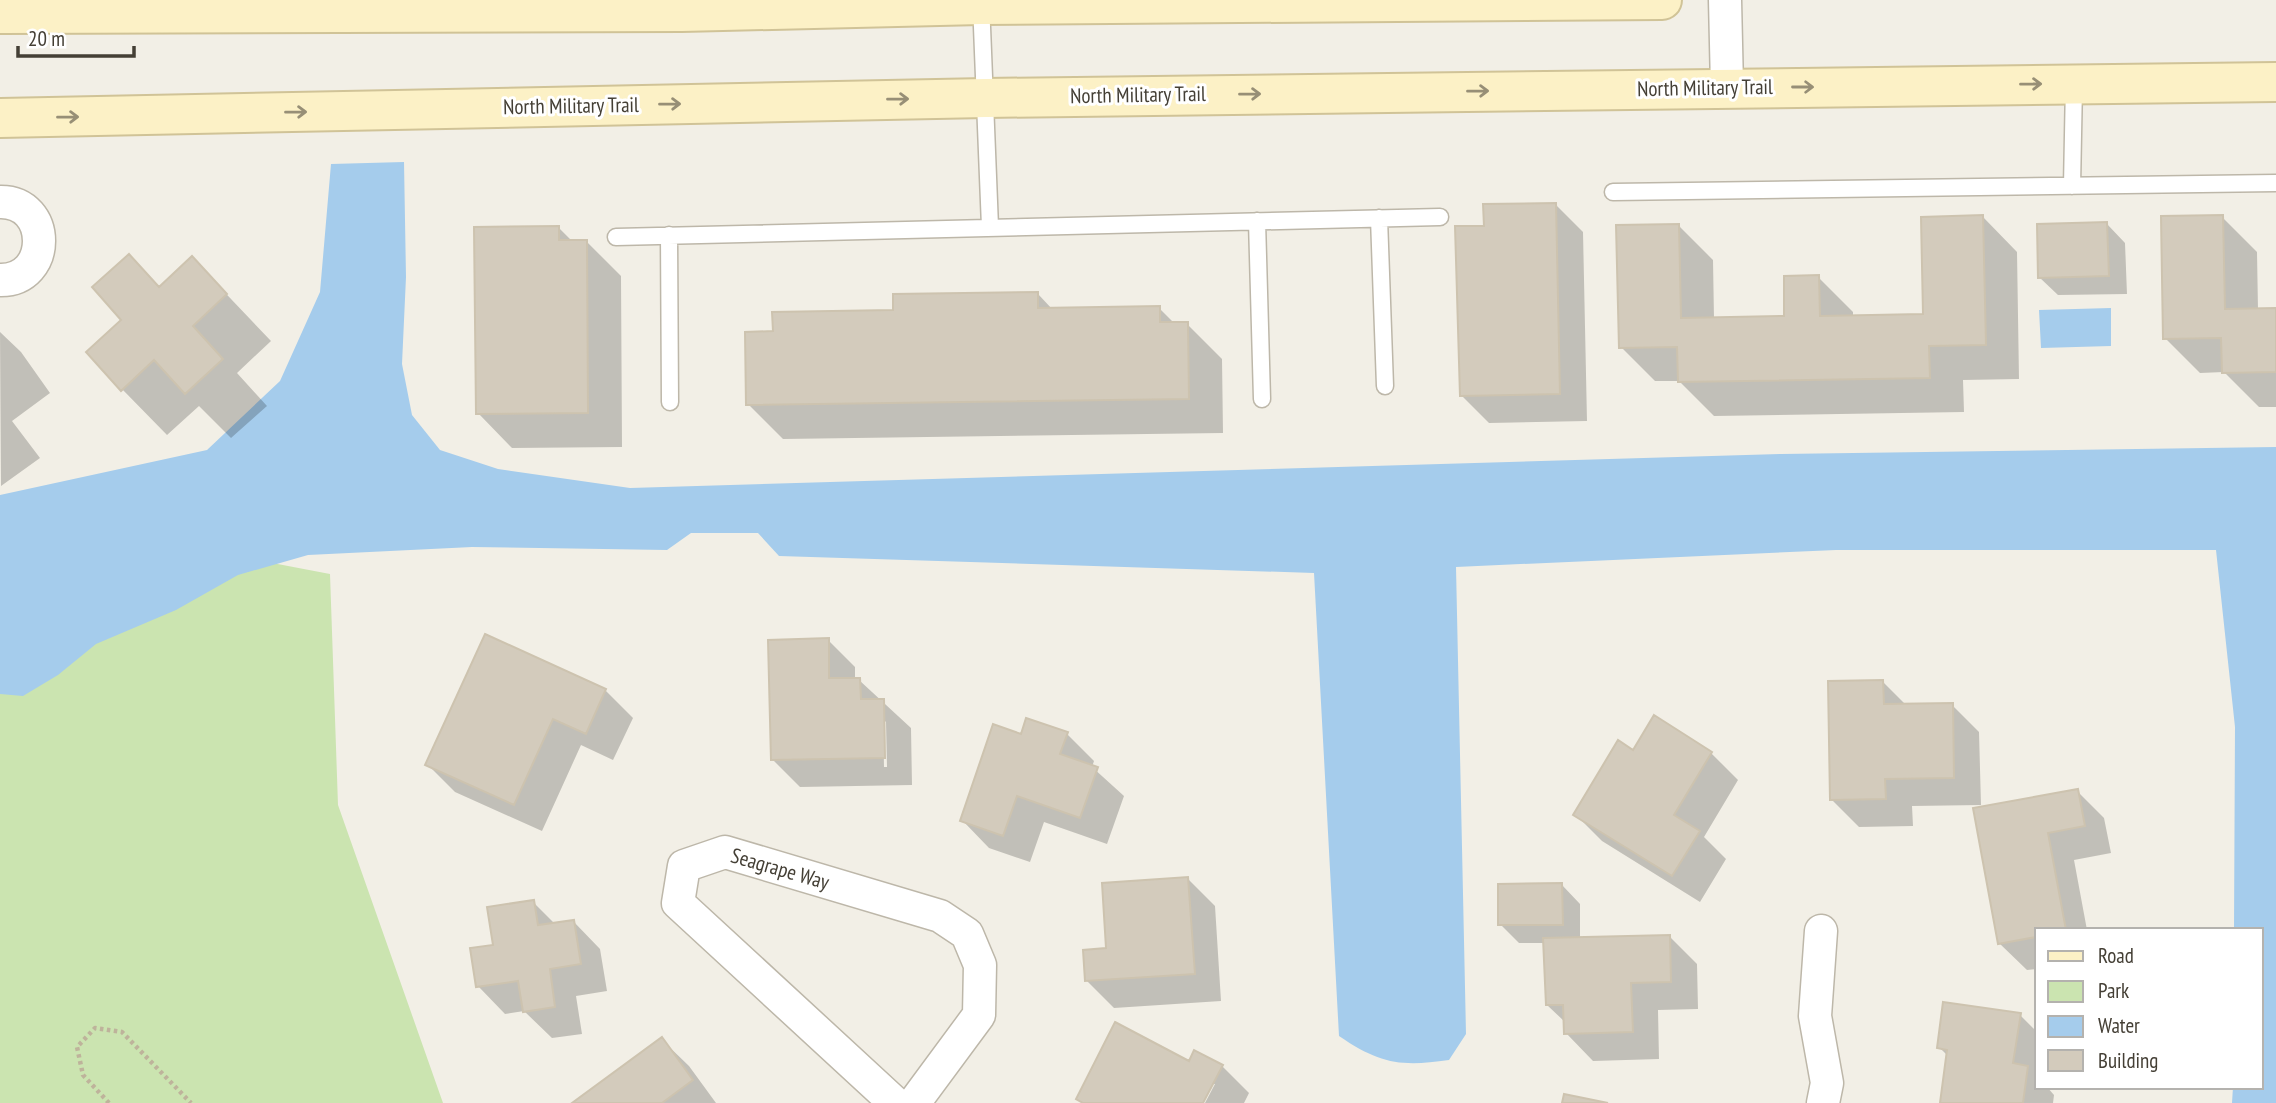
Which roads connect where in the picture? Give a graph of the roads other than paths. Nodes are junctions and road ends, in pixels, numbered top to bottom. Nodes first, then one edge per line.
1 (1617, 0) edge
2 (1662, 0) edge
3 (1725, 0) edge
4 (981, 2) edge
5 (188, 6) edge
6 (683, 6) edge
7 (0, 14) edge
8 (2276, 82) edge
9 (2074, 84) junction
10 (1727, 87) junction
11 (986, 97) junction
12 (0, 118) edge
13 (2276, 183) edge
14 (2072, 186) junction
15 (1613, 192) dead end
16 (0, 202) edge
17 (1440, 217) dead end
18 (1379, 218) junction
19 (1257, 221) junction
20 (990, 227) junction
21 (669, 235) junction
22 (617, 237) dead end
23 (0, 280) edge
24 (1385, 386) dead end
25 (1262, 399) dead end
26 (670, 402) dead end
27 (1821, 931) dead end
28 (895, 1103) edge
29 (914, 1103) edge
30 (1823, 1103) edge

1 - 2 main road
1 - 4 main road
3 - 10 street
4 - 6 main road
4 - 11 lane
5 - 6 main road
5 - 7 main road
8 - 9 main road, North Military Trail
10 -> 9 main road, North Military Trail
9 - 14 lane
11 -> 10 main road, North Military Trail
12 -> 11 main road, North Military Trail
11 - 20 lane
13 - 14 lane
14 - 15 lane
16 - 23 street
17 - 18 lane
18 - 19 lane
18 - 24 lane
19 - 20 lane
19 - 25 lane
20 - 21 lane
21 - 22 lane
21 - 26 lane
27 - 30 street
28 - 29 street, Seagrape Way

